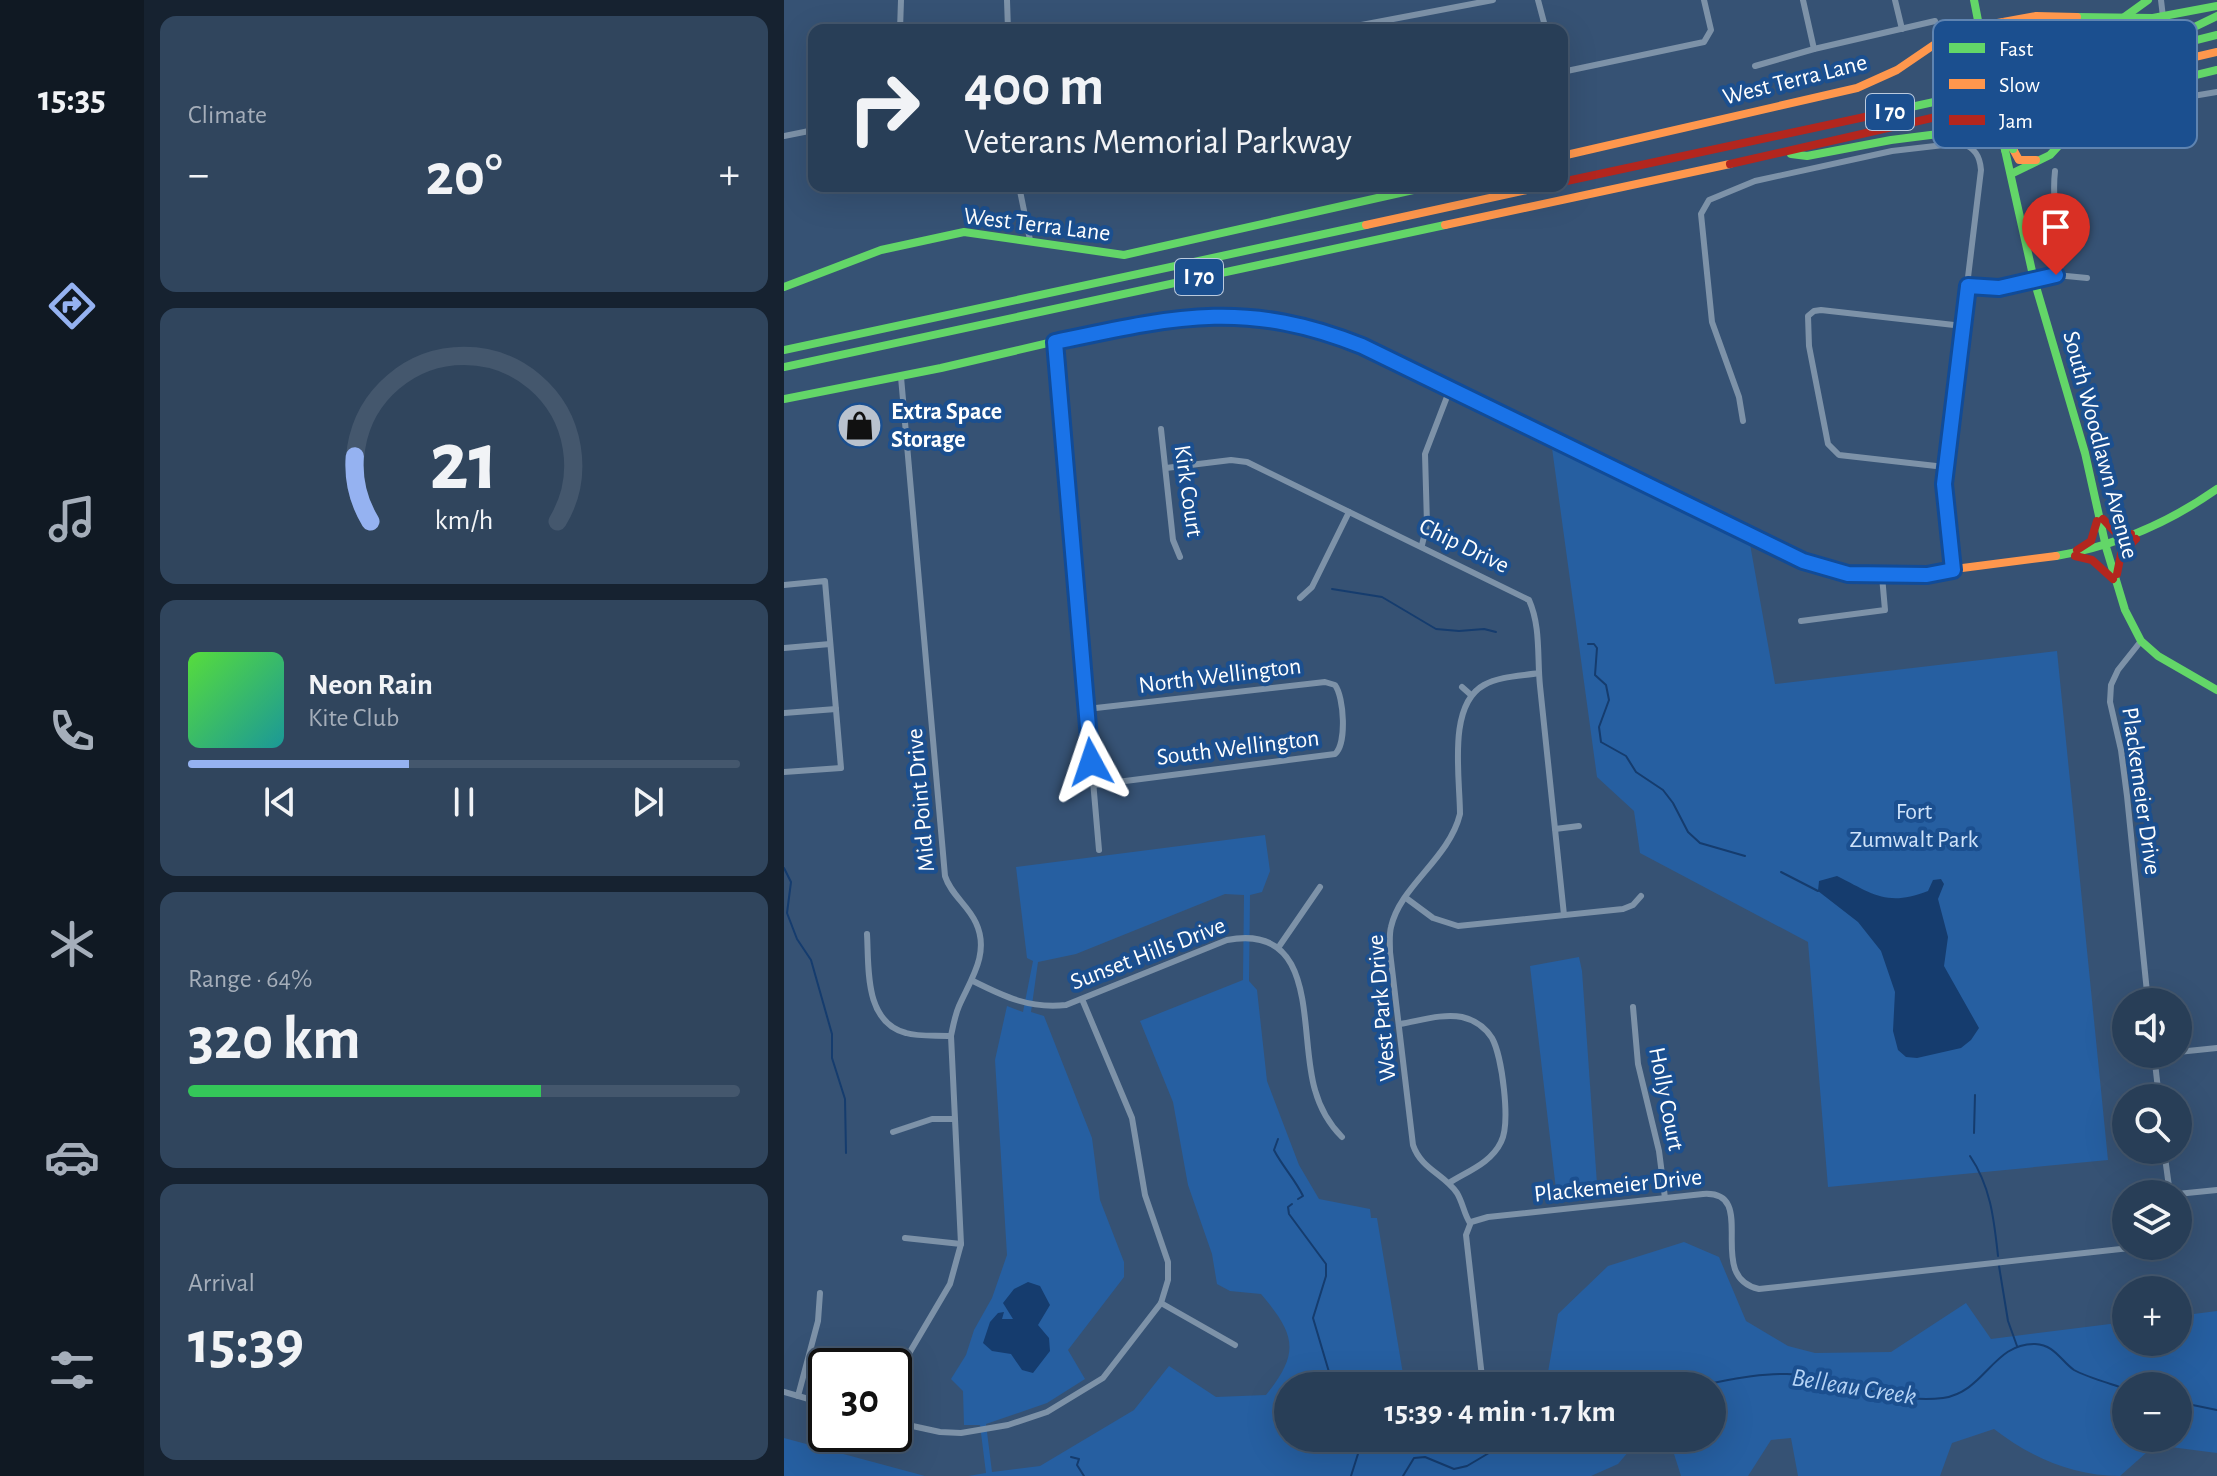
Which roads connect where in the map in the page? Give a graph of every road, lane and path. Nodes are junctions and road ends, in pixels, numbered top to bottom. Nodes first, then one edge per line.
1 (901, 0) edge
2 (1007, 0) edge
3 (1493, 0) edge
4 (1538, 0) edge
5 (1704, 0) edge
6 (1803, 0) edge
7 (1895, 0) edge
8 (1974, 0) edge
9 (2148, 0) edge
10 (2161, 0) edge
11 (1464, 2) edge
12 (2217, 6) edge
13 (2217, 16) edge
14 (2163, 17) junction
15 (2120, 19) junction
16 (1979, 20) edge
17 (2013, 20) edge
18 (1933, 21) edge
19 (900, 24) edge
20 (1008, 24) edge
21 (1363, 24) edge
22 (1544, 24) edge
23 (2197, 25) edge
24 (1902, 29) junction
25 (2217, 35) edge
26 (2197, 40) edge
27 (1933, 45) edge
28 (1814, 49) junction
29 (2217, 52) edge
30 (2197, 57) edge
31 (1755, 66) dead end
32 (1568, 71) edge
33 (2217, 73) edge
34 (2197, 78) edge
35 (2197, 79) edge
36 (2217, 92) edge
37 (2197, 95) edge
38 (1933, 101) edge
39 (1933, 118) edge
40 (808, 131) edge
41 (1933, 135) edge
42 (784, 136) edge
43 (1933, 146) edge
44 (1971, 148) edge
45 (2056, 148) edge
46 (2009, 149) joint
47 (1782, 153) junction
48 (1568, 155) edge
49 (2050, 155) junction
50 (2055, 171) dead end
51 (2011, 174) junction
52 (1568, 181) edge
53 (1020, 192) edge
54 (1405, 192) edge
55 (1517, 192) edge
56 (1030, 240) junction
57 (2060, 275) junction
58 (2087, 278) dead end
59 (2034, 280) junction
60 (1968, 286) junction
61 (784, 287) edge
62 (1963, 326) junction
63 (1055, 342) junction
64 (784, 350) edge
65 (784, 367) edge
66 (901, 377) junction
67 (1450, 389) junction
68 (784, 399) edge
69 (1743, 421) dead end
70 (1161, 429) dead end
71 (1945, 467) junction
72 (1166, 468) junction
73 (2217, 489) edge
74 (1349, 512) junction
75 (2098, 512) junction
76 (2149, 531) junction
77 (1422, 545) junction
78 (2106, 547) junction
79 (2067, 555) junction
80 (1180, 557) dead end
81 (1953, 570) junction
82 (1882, 576) junction
83 (2116, 583) junction
84 (784, 585) edge
85 (1300, 598) dead end
86 (1801, 621) dead end
87 (2141, 641) junction
88 (830, 644) junction
89 (784, 648) edge
90 (1539, 673) junction
91 (1462, 687) dead end
92 (2217, 690) edge
93 (1471, 695) junction
94 (836, 709) junction
95 (1087, 709) junction
96 (784, 713) edge
97 (1339, 752) joint
98 (784, 772) edge
99 (1094, 785) junction
100 (1579, 826) dead end
101 (1555, 829) junction
102 (1099, 850) dead end
103 (1320, 887) dead end
104 (1641, 896) dead end
105 (1406, 898) junction
106 (1564, 915) junction
107 (867, 934) dead end
108 (1278, 948) junction
109 (973, 981) junction
110 (2147, 988) edge
111 (1082, 999) junction
112 (1633, 1007) dead end
113 (1491, 1020) dead end
114 (1400, 1024) junction
115 (1485, 1029) junction
116 (951, 1036) junction
117 (2217, 1048) edge
118 (2192, 1051) edge
119 (954, 1119) junction
120 (893, 1132) dead end
121 (1342, 1137) dead end
122 (1449, 1183) junction
123 (2217, 1190) edge
124 (2192, 1192) edge
125 (1665, 1198) junction
126 (1470, 1223) junction
127 (905, 1238) dead end
128 (961, 1244) junction
129 (2112, 1250) edge
130 (820, 1293) dead end
131 (1161, 1303) junction
132 (1235, 1345) dead end
133 (912, 1348) edge
134 (1481, 1372) edge
135 (784, 1392) edge
136 (798, 1396) junction
137 (808, 1399) edge
138 (912, 1426) edge

1 - 19 street
2 - 20 street
3 - 11 street
4 - 22 street
5 - 32 street
6 - 28 street
7 - 24 street
8 - 16 main road, South Woodlawn Avenue
9 - 15 main road
10 - 14 street
11 - 21 street
12 - 14 main road, West Terra Lane
13 - 23 main road
14 - 15 main road, West Terra Lane
15 - 17 main road, West Terra Lane
18 - 24 street
24 - 28 street
25 - 26 main road, I 70
27 - 48 main road, West Terra Lane
28 - 31 street
29 - 30 main road, I 70
33 - 34 main road
33 - 35 main road
36 - 37 street
38 - 52 main road, I 70
39 - 47 main road, I 70
40 - 42 street
41 - 47 main road
43 - 69 street
44 - 60 street
45 - 49 main road
46 - 49 main road
46 - 51 main road, South Woodlawn Avenue
47 - 65 main road, I 70
49 - 51 main road
50 - 57 street
51 - 59 main road, South Woodlawn Avenue
53 - 56 street
54 - 56 main road, West Terra Lane
55 - 64 main road, I 70
56 - 61 main road, West Terra Lane
57 - 58 street
57 - 59 street
59 - 60 street
59 - 75 main road, South Woodlawn Avenue
60 - 62 street
62 - 71 street
62 - 71 street
63 - 66 main road
63 - 67 main road
63 - 95 street
66 - 68 main road
66 - 109 street, Mid Point Drive
67 - 77 street
67 - 82 main road
70 - 72 street, Kirk Court
71 - 81 street
72 - 74 street, Chip Drive
72 - 80 street, Kirk Court
73 - 76 main road
74 - 77 street, Chip Drive
74 - 85 street
75 - 76 main road
75 - 78 main road, South Woodlawn Avenue
75 - 79 main road
76 - 78 main road
76 - 83 main road
77 - 90 street, Chip Drive
78 - 79 main road
78 - 83 main road, South Woodlawn Avenue
79 - 81 main road
79 - 83 main road
81 - 82 main road
82 - 86 street
83 - 87 main road, South Woodlawn Avenue
84 - 88 street
87 - 92 main road, South Woodlawn Avenue
87 - 110 street, Plackemeier Drive
88 - 89 street
88 - 94 street
90 - 93 street
90 - 101 street, Chip Drive
91 - 93 street
93 - 105 street, West Park Drive
94 - 96 street
94 - 98 street
95 - 97 street, North Wellington
95 - 99 street
97 - 99 street, South Wellington
99 - 102 street
100 - 101 street
101 - 106 street, Chip Drive
103 - 108 street
104 - 106 street
105 - 106 street
105 - 114 street, West Park Drive
107 - 116 street
108 - 111 street, Sunset Hills Drive
108 - 121 street
109 - 111 street, Sunset Hills Drive
109 - 116 street, Mid Point Drive
111 - 131 street
112 - 125 street, Holly Court
113 - 115 street
114 - 115 street
114 - 122 street, West Park Drive
115 - 122 street
116 - 119 street, Mid Point Drive
117 - 118 street
119 - 120 street
119 - 128 street, Mid Point Drive
122 - 126 street, West Park Drive
123 - 124 street
125 - 126 street, Plackemeier Drive
125 - 129 street, Plackemeier Drive
126 - 134 street
127 - 128 street
128 - 133 street, Mid Point Drive
130 - 136 street
131 - 132 street
131 - 138 street
135 - 136 street
136 - 137 street

